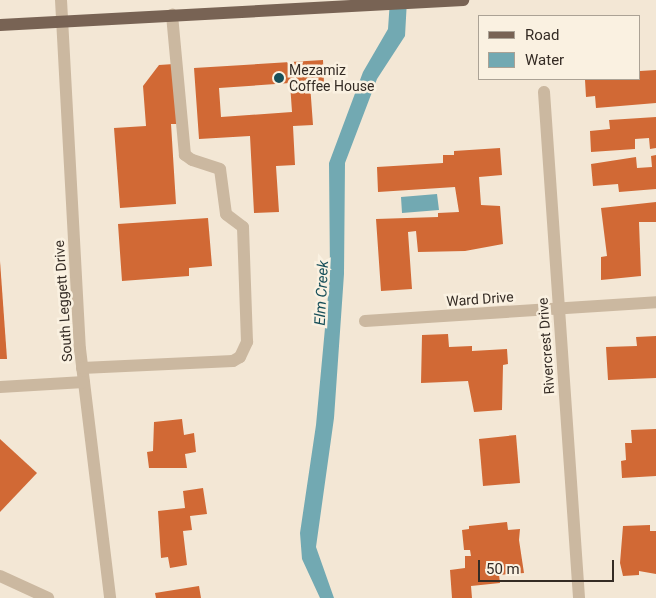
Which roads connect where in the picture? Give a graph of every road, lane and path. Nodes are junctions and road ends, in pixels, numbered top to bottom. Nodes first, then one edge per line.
1 (61, 0) edge
2 (463, 0) edge
3 (172, 15) junction
4 (62, 21) junction
5 (0, 25) edge
6 (544, 92) dead end
7 (656, 302) edge
8 (558, 309) junction
9 (365, 321) dead end
10 (82, 368) junction
11 (84, 382) junction
12 (0, 387) edge
13 (0, 576) edge
14 (48, 598) edge
15 (110, 598) edge
16 (579, 598) edge

1 - 4 street, South Leggett Drive
2 - 3 main road
3 - 4 main road
3 - 10 street
4 - 5 main road
4 - 10 street, South Leggett Drive
6 - 8 street, Rivercrest Drive
7 - 8 street, Ward Drive
8 - 9 street, Ward Drive
8 - 16 street, Rivercrest Drive
10 - 11 street, South Leggett Drive
11 - 12 street
11 - 15 street, South Leggett Drive
13 - 14 street

